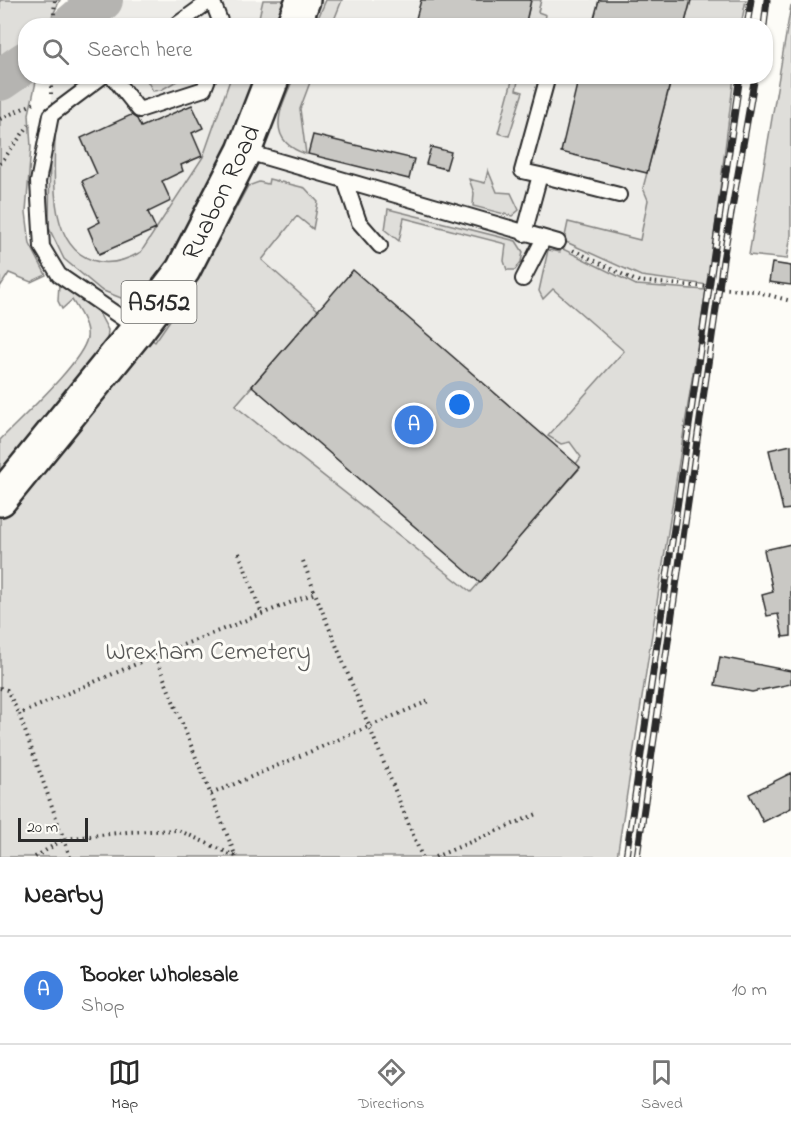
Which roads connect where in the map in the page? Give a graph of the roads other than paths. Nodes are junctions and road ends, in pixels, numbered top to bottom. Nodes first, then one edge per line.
1 (212, 0) edge
2 (303, 0) edge
3 (186, 18) edge
4 (219, 18) edge
5 (296, 18) edge
6 (92, 84) edge
7 (118, 84) edge
8 (206, 84) edge
9 (270, 84) edge
10 (546, 84) edge
11 (244, 151) junction
12 (540, 176) junction
13 (345, 181) junction
14 (619, 195) dead end
15 (524, 234) junction
16 (380, 246) dead end
17 (523, 279) dead end
18 (138, 329) junction
19 (0, 499) edge

1 - 3 lane
1 - 4 lane
2 - 5 main road
6 - 18 lane
7 - 8 lane
9 - 11 main road, Ruabon Road / A5152
10 - 12 lane
11 - 13 lane
11 - 18 main road, Ruabon Road / A5152
12 - 14 lane
12 - 15 lane
13 - 15 lane
13 - 16 lane
15 - 17 lane
18 - 19 main road, Ruabon Road / A5152

